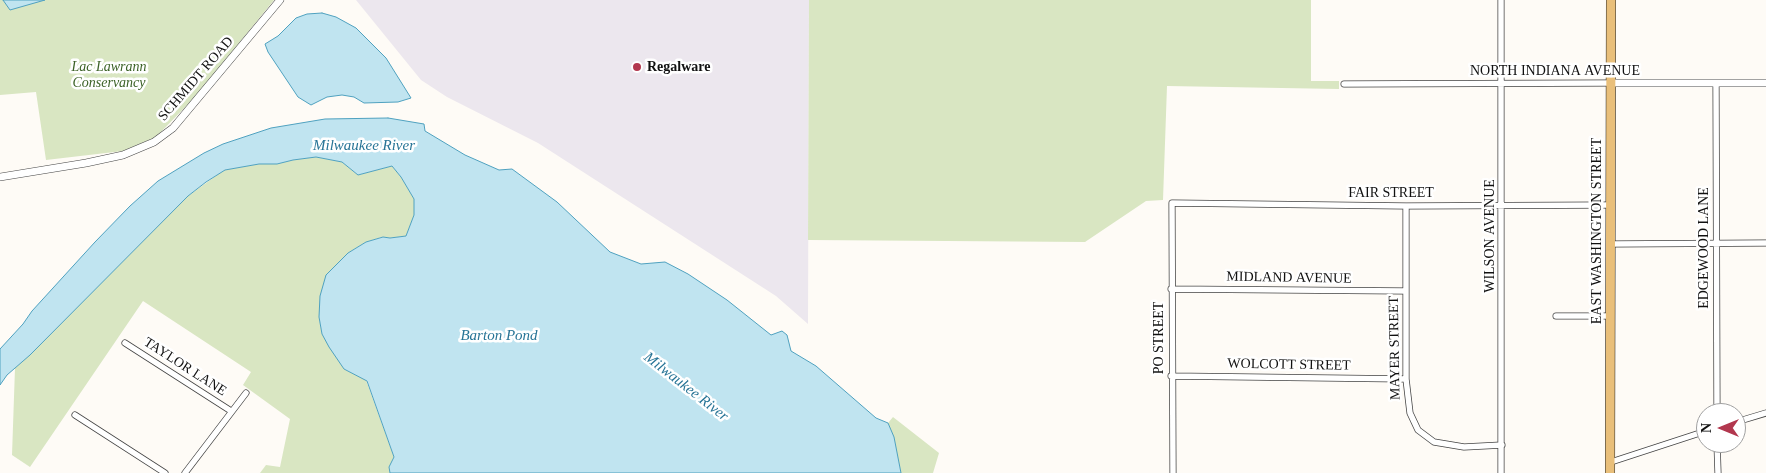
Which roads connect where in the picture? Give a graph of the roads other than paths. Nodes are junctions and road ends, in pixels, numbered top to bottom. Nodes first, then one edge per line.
1 (280, 0) edge
2 (1501, 0) edge
3 (1611, 0) edge
4 (1611, 83) junction
5 (1716, 83) junction
6 (1766, 83) edge
7 (1344, 84) dead end
8 (1501, 84) junction
9 (0, 177) edge
10 (1172, 203) joint
11 (1611, 205) junction
12 (1406, 206) junction
13 (1502, 206) junction
14 (1766, 243) edge
15 (1611, 244) junction
16 (1717, 244) junction
17 (1172, 289) junction
18 (1406, 291) junction
19 (1556, 316) dead end
20 (1611, 316) junction
21 (125, 343) dead end
22 (1172, 376) junction
23 (1406, 379) junction
24 (246, 393) dead end
25 (1717, 403) edge
26 (231, 411) junction
27 (1766, 412) edge
28 (75, 415) dead end
29 (1746, 419) edge
30 (1696, 434) edge
31 (1502, 445) junction
32 (1717, 453) edge
33 (1611, 462) junction
34 (165, 473) edge
35 (185, 473) edge
36 (1173, 473) edge
37 (1501, 473) edge
38 (1611, 473) edge
39 (1718, 473) edge

1 - 9 street, SCHMIDT ROAD
2 - 8 street, WILSON AVENUE
3 - 4 main road, EAST WASHINGTON STREET
4 - 5 street, NORTH INDIANA AVENUE
4 - 8 street, NORTH INDIANA AVENUE
4 - 11 main road, EAST WASHINGTON STREET
5 - 6 street, NORTH INDIANA AVENUE
5 - 16 street, EDGEWOOD LANE
7 - 8 street, NORTH INDIANA AVENUE
8 - 13 street, WILSON AVENUE
10 - 12 street, FAIR STREET
10 - 17 street, PO STREET
11 - 13 street, FAIR STREET
11 - 15 main road, EAST WASHINGTON STREET
12 - 13 street, FAIR STREET
12 - 18 street, MAYER STREET
13 - 31 street, WILSON AVENUE
14 - 16 street
15 - 16 street
15 - 20 main road, EAST WASHINGTON STREET
16 - 25 street, EDGEWOOD LANE
17 - 18 street, MIDLAND AVENUE
17 - 22 street, PO STREET
18 - 23 street, MAYER STREET
19 - 20 street
20 - 33 main road, EAST WASHINGTON STREET
21 - 26 street, TAYLOR LANE
22 - 23 street, WOLCOTT STREET
22 - 36 street, PO STREET
23 - 31 street, MAYER STREET
24 - 26 street
26 - 35 street
27 - 29 street
28 - 34 street
30 - 33 street
31 - 37 street, WILSON AVENUE
32 - 39 street
33 - 38 main road, EAST WASHINGTON STREET

